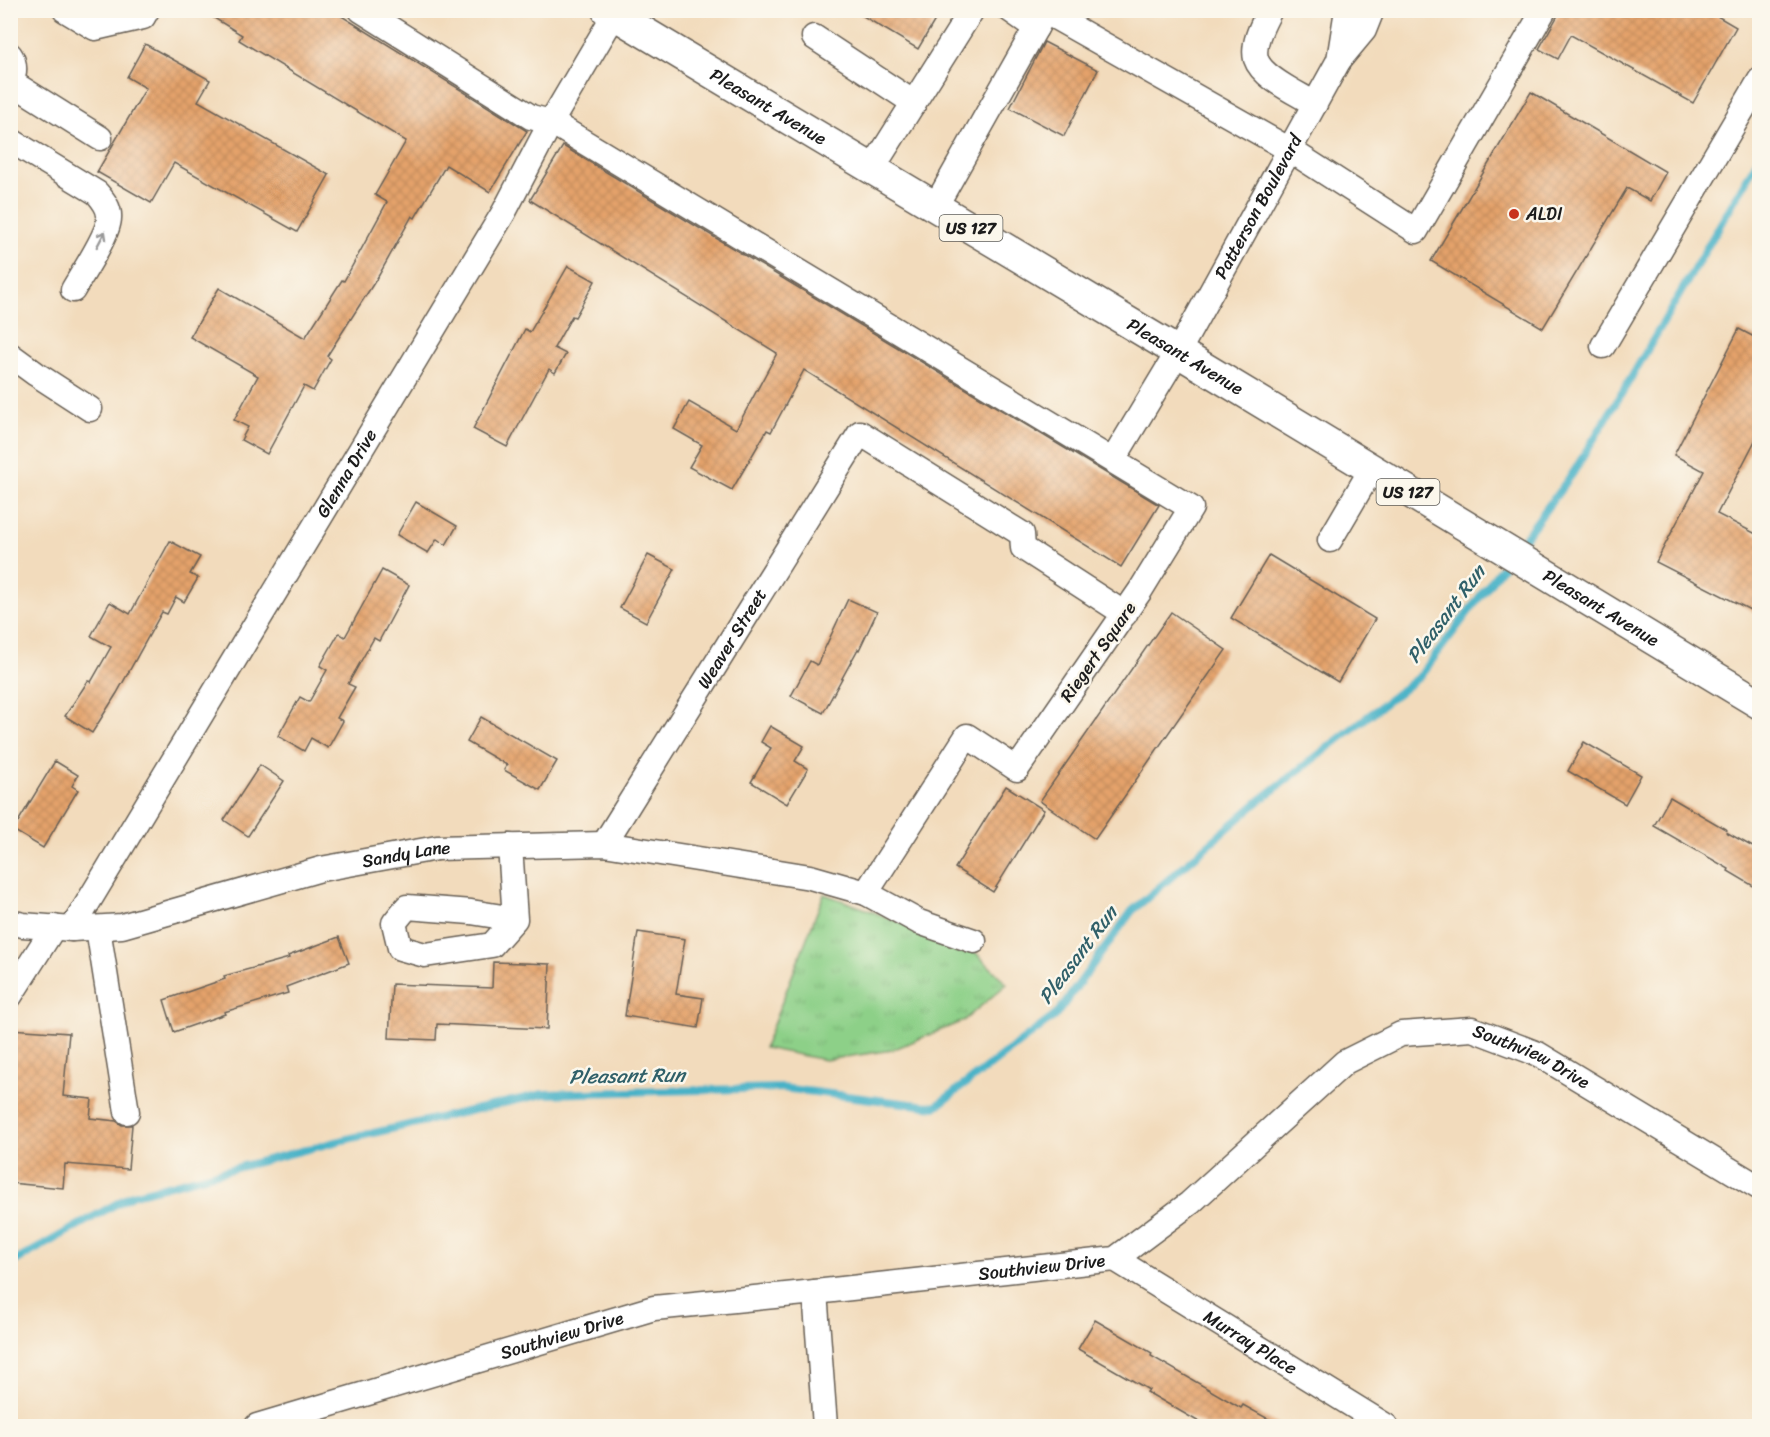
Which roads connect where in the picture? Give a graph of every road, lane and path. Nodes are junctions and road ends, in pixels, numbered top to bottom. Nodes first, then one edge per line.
1 (65, 10) edge
2 (147, 10) edge
3 (361, 10) edge
4 (972, 10) edge
5 (1010, 10) edge
6 (1270, 10) edge
7 (1347, 10) edge
8 (1372, 10) edge
9 (1544, 10) edge
10 (613, 12) edge
11 (1043, 17) edge
12 (814, 37) dead end
13 (10, 55) edge
14 (1339, 60) junction
15 (1760, 80) edge
16 (11, 82) edge
17 (914, 103) junction
18 (1315, 104) junction
19 (551, 122) junction
20 (100, 138) dead end
21 (10, 140) edge
22 (1290, 150) junction
23 (872, 169) junction
24 (935, 207) junction
25 (73, 290) dead end
26 (1602, 346) dead end
27 (1178, 352) junction
28 (10, 355) edge
29 (90, 409) dead end
30 (1113, 460) junction
31 (1371, 470) junction
32 (1330, 540) dead end
33 (1125, 614) junction
34 (1760, 704) edge
35 (604, 844) junction
36 (510, 846) junction
37 (866, 893) junction
38 (516, 919) dead end
39 (10, 922) edge
40 (63, 928) junction
41 (98, 928) junction
42 (974, 941) dead end
43 (10, 996) edge
44 (127, 1112) dead end
45 (1760, 1188) edge
46 (1115, 1259) junction
47 (815, 1292) junction
48 (283, 1423) edge
49 (257, 1426) edge
50 (825, 1426) edge
51 (1386, 1426) edge

1 - 2 street
3 - 19 street
4 - 17 street
5 - 11 street
6 - 18 street
7 - 14 street, Patterson Boulevard
8 - 14 street, Patterson Boulevard
9 - 22 street
10 - 19 street, Glenna Drive
10 - 23 main road, Pleasant Avenue / US 127
11 - 22 street
11 - 24 street
12 - 17 street
13 - 16 street
14 - 18 street, Patterson Boulevard
15 - 26 street
16 - 20 street
17 - 23 street
18 - 22 street, Patterson Boulevard
19 - 30 street
19 - 40 street, Glenna Drive
25 -> 21 street
22 - 27 street, Patterson Boulevard
23 - 24 main road, Pleasant Avenue / US 127
24 - 27 main road, Pleasant Avenue / US 127
27 - 30 street
27 - 31 main road, Pleasant Avenue / US 127
28 - 29 street
30 - 33 street, Riegert Square
31 - 32 street
31 - 34 main road, Pleasant Avenue / US 127
33 - 35 street, Weaver Street
33 - 37 street, Riegert Square
35 - 36 street, Sandy Lane
35 - 37 street, Sandy Lane
36 - 38 street
36 - 41 street, Sandy Lane
37 - 42 street, Sandy Lane
39 - 40 street, Sandy Lane
40 - 41 street, Sandy Lane
40 - 43 street, Glenna Drive
41 - 44 street
45 - 46 street, Southview Drive
46 - 47 street, Southview Drive
46 - 51 street, Murray Place
47 - 48 street, Southview Drive
47 - 50 street
48 - 49 street, Southview Drive

